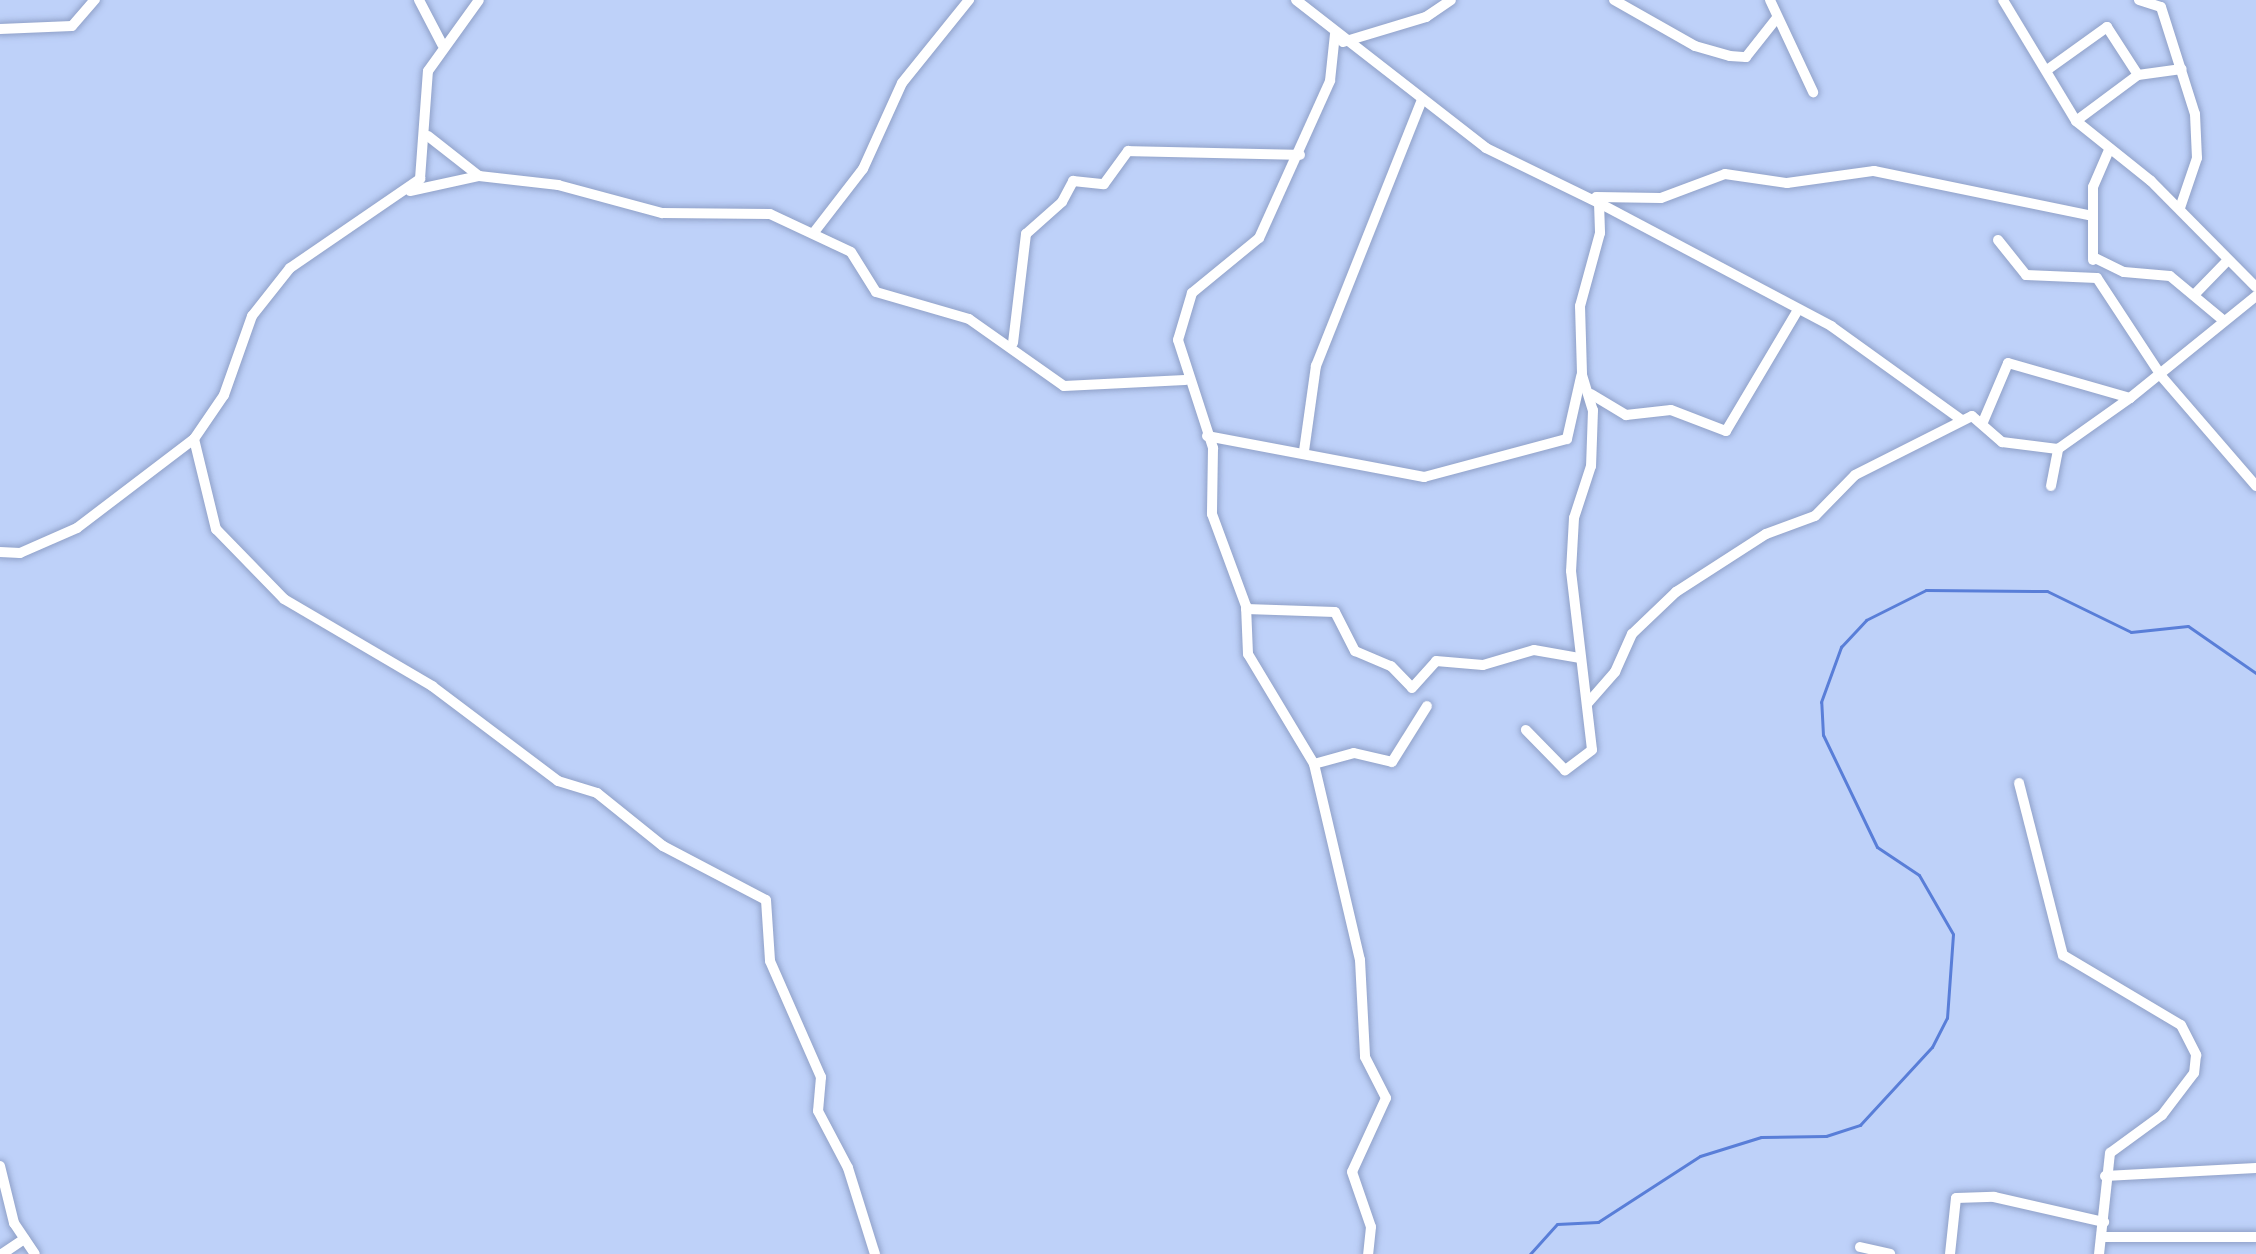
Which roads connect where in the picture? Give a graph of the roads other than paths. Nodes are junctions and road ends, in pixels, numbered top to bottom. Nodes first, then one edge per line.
1 (95, 0) edge
2 (419, 0) edge
3 (479, 0) edge
4 (969, 0) edge
5 (1296, 0) edge
6 (1451, 0) edge
7 (1614, 0) edge
8 (1770, 0) edge
9 (2002, 0) edge
10 (2139, 0) edge
11 (1777, 19) junction
12 (0, 29) edge
13 (1339, 38) junction
14 (442, 44) junction
15 (2182, 69) junction
16 (2048, 70) junction
17 (2138, 75) junction
18 (1813, 92) dead end
19 (1422, 100) junction
20 (2077, 121) junction
21 (428, 136) junction
22 (2109, 150) junction
23 (1300, 155) junction
24 (478, 176) junction
25 (410, 190) junction
26 (1587, 196) junction
27 (1599, 203) junction
28 (2180, 208) junction
29 (2090, 215) junction
30 (815, 231) junction
31 (1998, 240) dead end
32 (2093, 257) junction
33 (2227, 260) junction
34 (2094, 276) junction
35 (2256, 291) edge
36 (2195, 294) junction
37 (1796, 313) junction
38 (2223, 320) junction
39 (1013, 343) junction
40 (1582, 375) junction
41 (2162, 377) junction
42 (1185, 380) junction
43 (1590, 393) junction
44 (2130, 398) junction
45 (1962, 420) junction
46 (1982, 422) junction
47 (1207, 436) junction
48 (194, 439) junction
49 (2058, 448) junction
50 (1304, 451) junction
51 (2256, 485) edge
52 (2051, 486) dead end
53 (0, 552) edge
54 (1246, 609) junction
55 (1580, 658) junction
56 (1587, 704) junction
57 (1427, 706) dead end
58 (1526, 730) dead end
59 (1314, 764) junction
60 (2019, 783) dead end
61 (0, 1166) edge
62 (2256, 1168) edge
63 (2105, 1176) junction
64 (2104, 1222) junction
65 (2102, 1237) junction
66 (2256, 1238) edge
67 (24, 1239) junction
68 (1860, 1247) dead end
69 (2, 1254) edge
70 (35, 1254) edge
71 (875, 1254) edge
72 (1368, 1254) edge
73 (1890, 1254) edge
74 (1949, 1254) edge
75 (2099, 1254) edge

1 - 12 street
2 - 14 street
3 - 14 street
4 - 30 street
5 - 13 street
6 - 13 street
7 - 11 street
8 - 11 street
9 - 16 street
10 - 15 street
11 - 18 street
13 - 19 street
13 - 23 street
14 - 21 street
15 - 17 street
15 - 28 street
16 - 17 street
16 - 20 street
17 - 20 street
19 - 26 street
19 - 50 street
20 - 22 street
21 - 24 street
21 - 25 street
22 - 28 street
22 - 29 street
23 - 39 street
23 - 42 street
24 - 25 street
24 - 30 street
25 - 48 street
26 - 27 street
26 - 29 street
27 - 37 street
27 - 40 street
28 - 33 street
29 - 32 street
30 - 39 street
31 - 34 street
32 - 34 street
32 - 36 street
33 - 35 street
33 - 36 street
34 - 41 street
35 - 38 street
36 - 38 street
37 - 43 street
37 - 45 street
38 - 41 street
39 - 42 street
40 - 43 street
40 - 50 street
41 - 44 street
41 - 51 street
42 - 47 street
43 - 55 street
44 - 46 street
44 - 49 street
45 - 46 street
45 - 56 street
46 - 49 street
47 - 50 street
47 - 54 street
48 - 53 street
48 - 71 street
49 - 52 street
54 - 55 street
54 - 59 street
55 - 56 street
56 - 58 street
57 - 59 street
59 - 72 street
60 - 63 street
61 - 67 street
62 - 63 street
63 - 64 street
64 - 65 street
64 - 74 street
65 - 66 street
65 - 75 street
67 - 69 street
67 - 70 street
68 - 73 street

